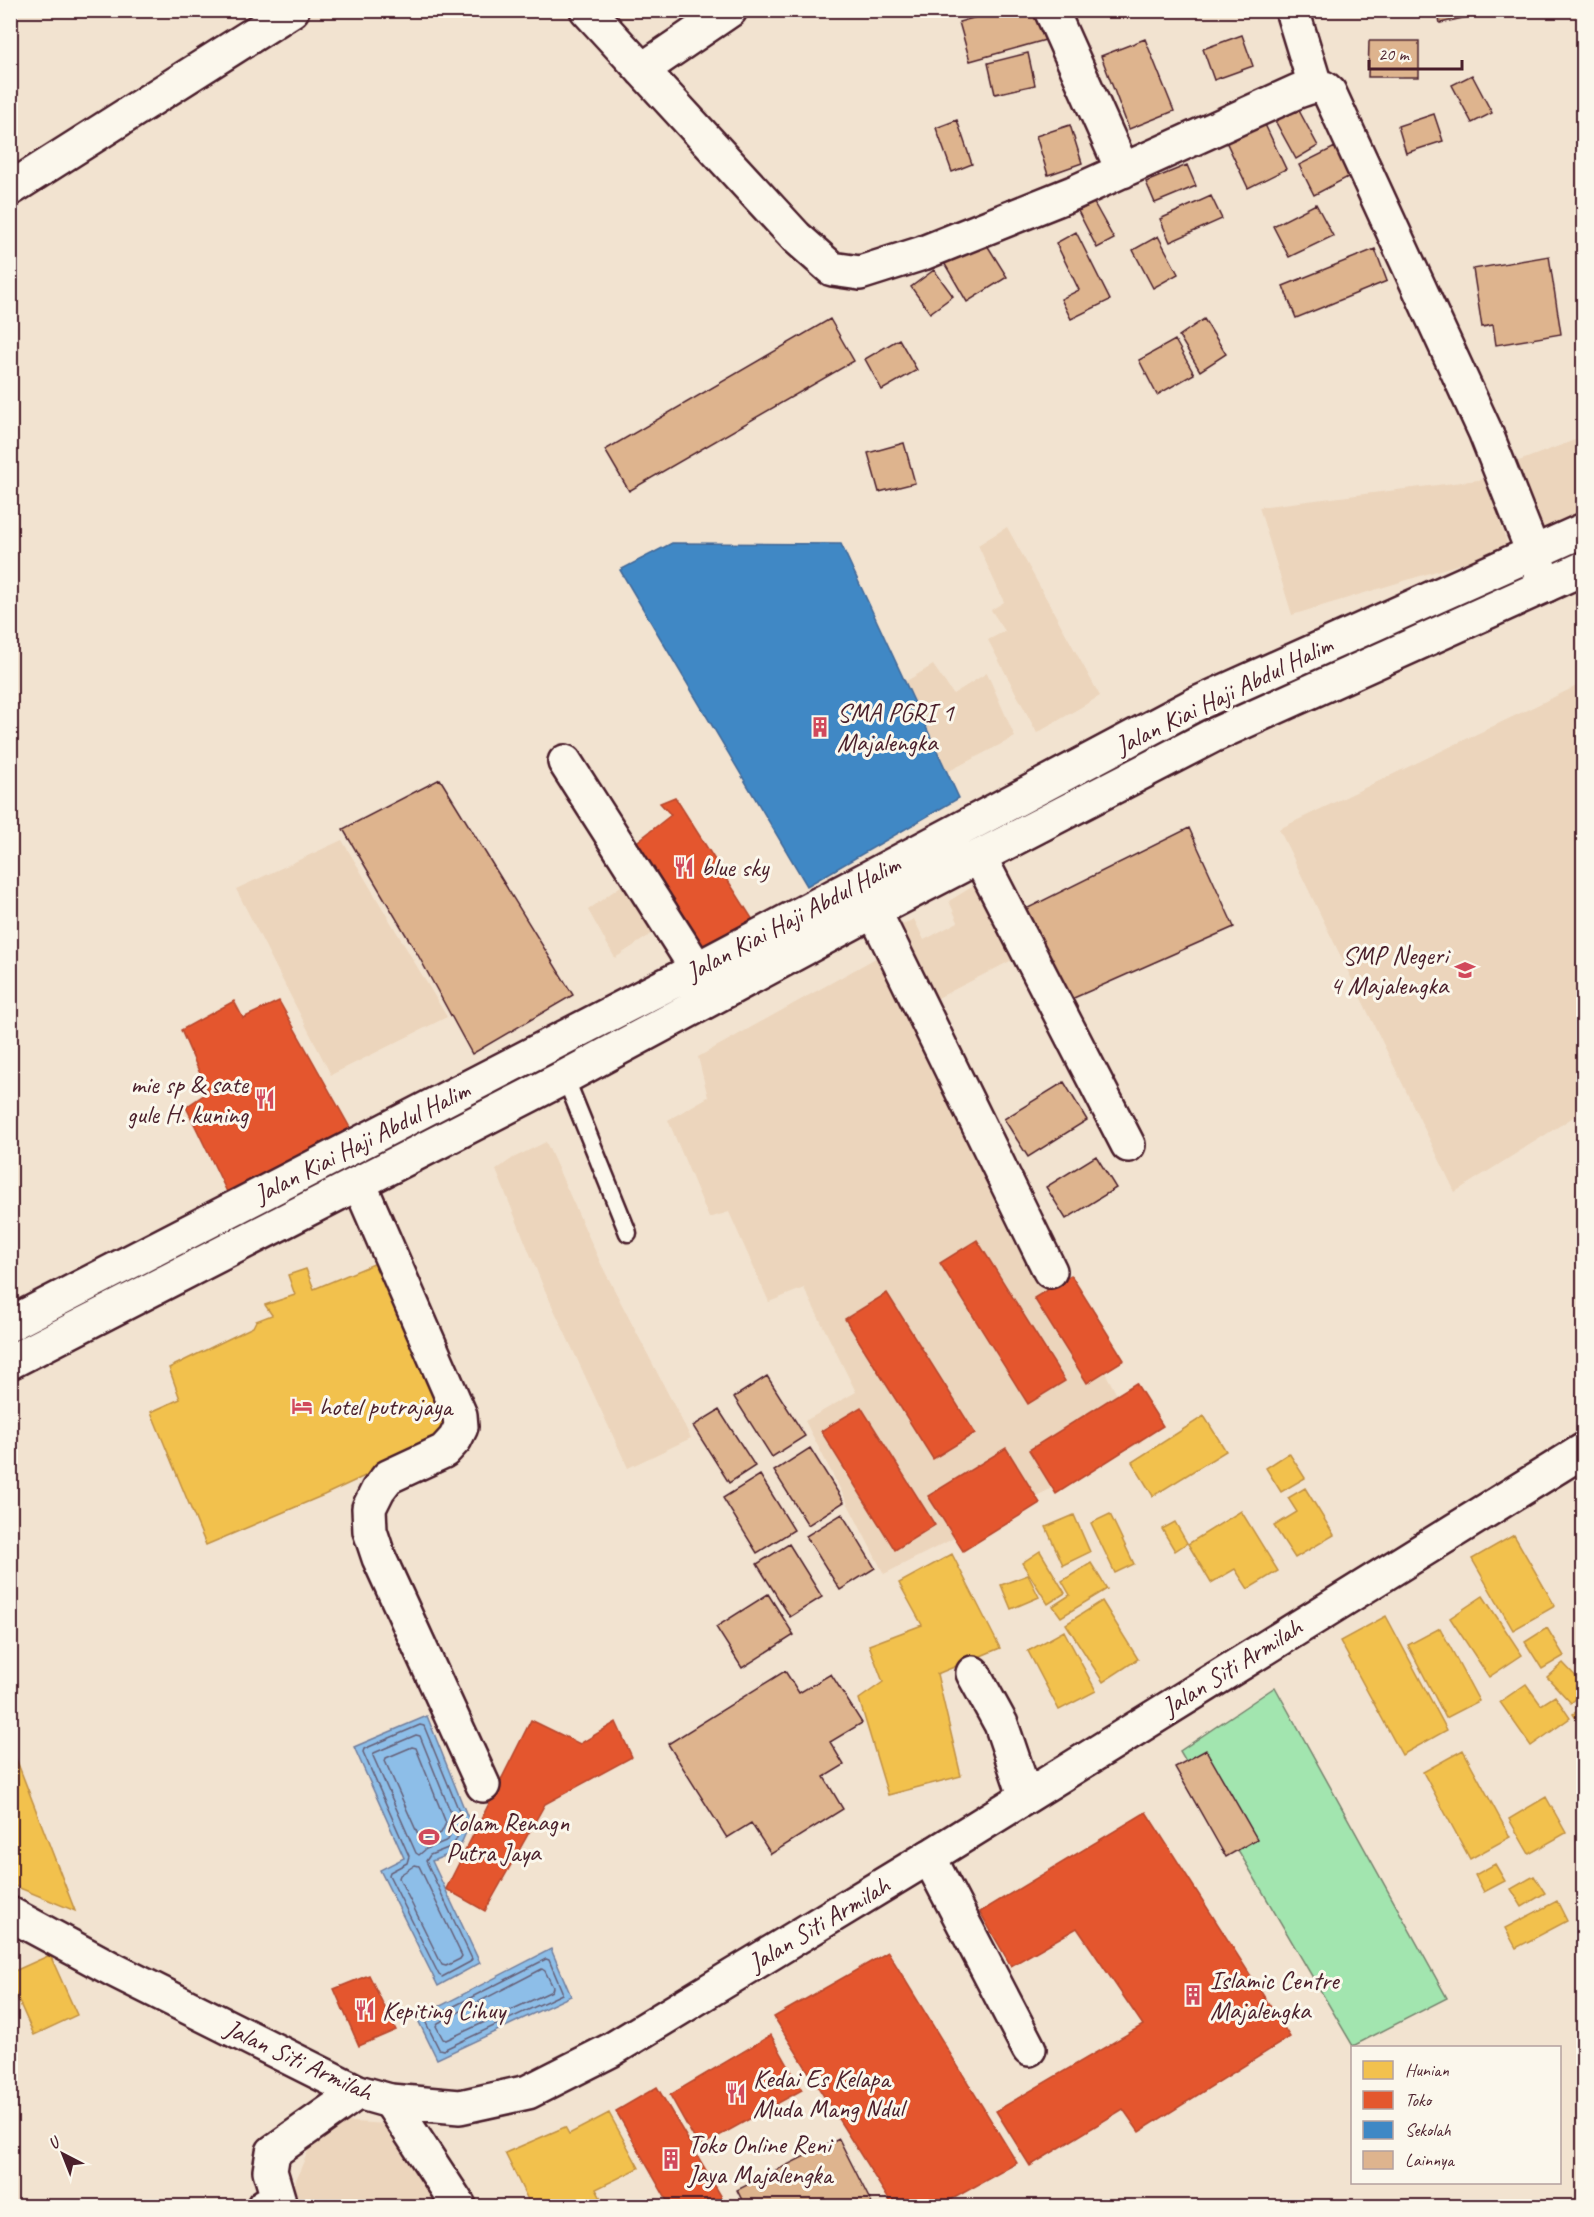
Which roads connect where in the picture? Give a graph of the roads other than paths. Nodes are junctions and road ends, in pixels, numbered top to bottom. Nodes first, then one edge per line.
1 (292, 10) edge
2 (587, 10) edge
3 (730, 10) edge
4 (1051, 10) edge
5 (1292, 10) edge
6 (642, 70) junction
7 (1315, 85) junction
8 (1123, 171) junction
9 (10, 189) edge
10 (1584, 530) edge
11 (1533, 553) junction
12 (1584, 568) edge
13 (1546, 585) junction
14 (565, 762) dead end
15 (980, 858) junction
16 (874, 911) junction
17 (697, 969) junction
18 (565, 1077) junction
19 (1128, 1145) dead end
20 (359, 1184) junction
21 (628, 1233) dead end
22 (1050, 1272) dead end
23 (10, 1324) edge
24 (10, 1362) edge
25 (1584, 1450) edge
26 (973, 1673) dead end
27 (483, 1785) dead end
28 (1025, 1796) junction
29 (929, 1857) junction
30 (10, 1914) edge
31 (1029, 2049) dead end
32 (358, 2092) junction
33 (390, 2100) junction
34 (275, 2204) edge
35 (459, 2206) edge

1 - 9 main road
2 - 6 main road
3 - 6 main road
4 - 8 main road
5 - 7 main road
6 - 8 main road
7 - 8 main road
7 - 11 main road
10 - 11 main road, Jalan Kiai Haji Abdul Halim
11 - 13 main road
11 - 17 main road, Jalan Kiai Haji Abdul Halim
12 - 13 main road, Jalan Kiai Haji Abdul Halim
13 - 15 main road, Jalan Kiai Haji Abdul Halim
14 - 17 main road
15 - 16 main road, Jalan Kiai Haji Abdul Halim
15 - 19 main road
16 - 18 main road, Jalan Kiai Haji Abdul Halim
16 - 22 main road
17 - 23 main road, Jalan Kiai Haji Abdul Halim
18 - 20 main road, Jalan Kiai Haji Abdul Halim
18 - 21 lane
20 - 24 main road, Jalan Kiai Haji Abdul Halim
20 - 27 main road
25 - 28 main road, Jalan Siti Armilah
26 - 28 main road
28 - 29 main road, Jalan Siti Armilah
29 - 31 main road
29 - 33 main road, Jalan Siti Armilah
30 - 32 main road, Jalan Siti Armilah
32 - 33 main road, Jalan Siti Armilah
32 - 34 main road
33 - 35 main road

